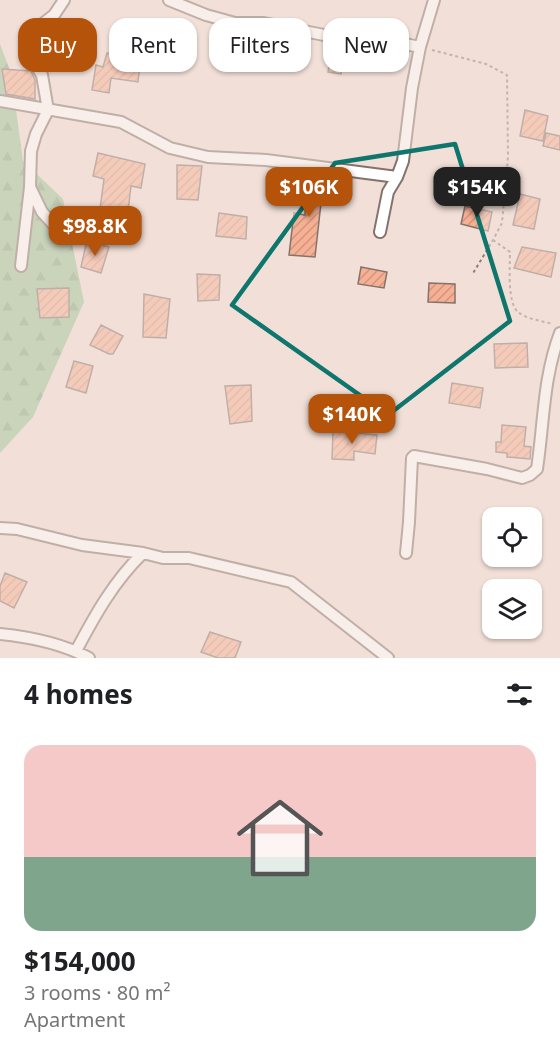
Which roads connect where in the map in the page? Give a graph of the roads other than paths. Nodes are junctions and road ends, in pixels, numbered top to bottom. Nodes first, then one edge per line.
1 (64, 0) edge
2 (169, 0) edge
3 (434, 0) edge
4 (420, 47) junction
5 (0, 101) edge
6 (48, 110) junction
7 (397, 177) junction
8 (30, 187) junction
9 (380, 232) dead end
10 (101, 235) dead end
11 (21, 266) dead end
12 (560, 333) edge
13 (0, 528) edge
14 (144, 553) junction
15 (405, 554) dead end
16 (0, 634) edge
17 (82, 655) edge
18 (388, 658) edge

1 - 6 street
2 - 4 street
3 - 4 street
4 - 7 street
5 - 6 street
6 - 7 street
6 - 8 street
7 - 9 street
8 - 10 street
8 - 11 street
12 - 15 street
13 - 14 street
14 - 17 street
14 - 18 street
16 - 17 street

